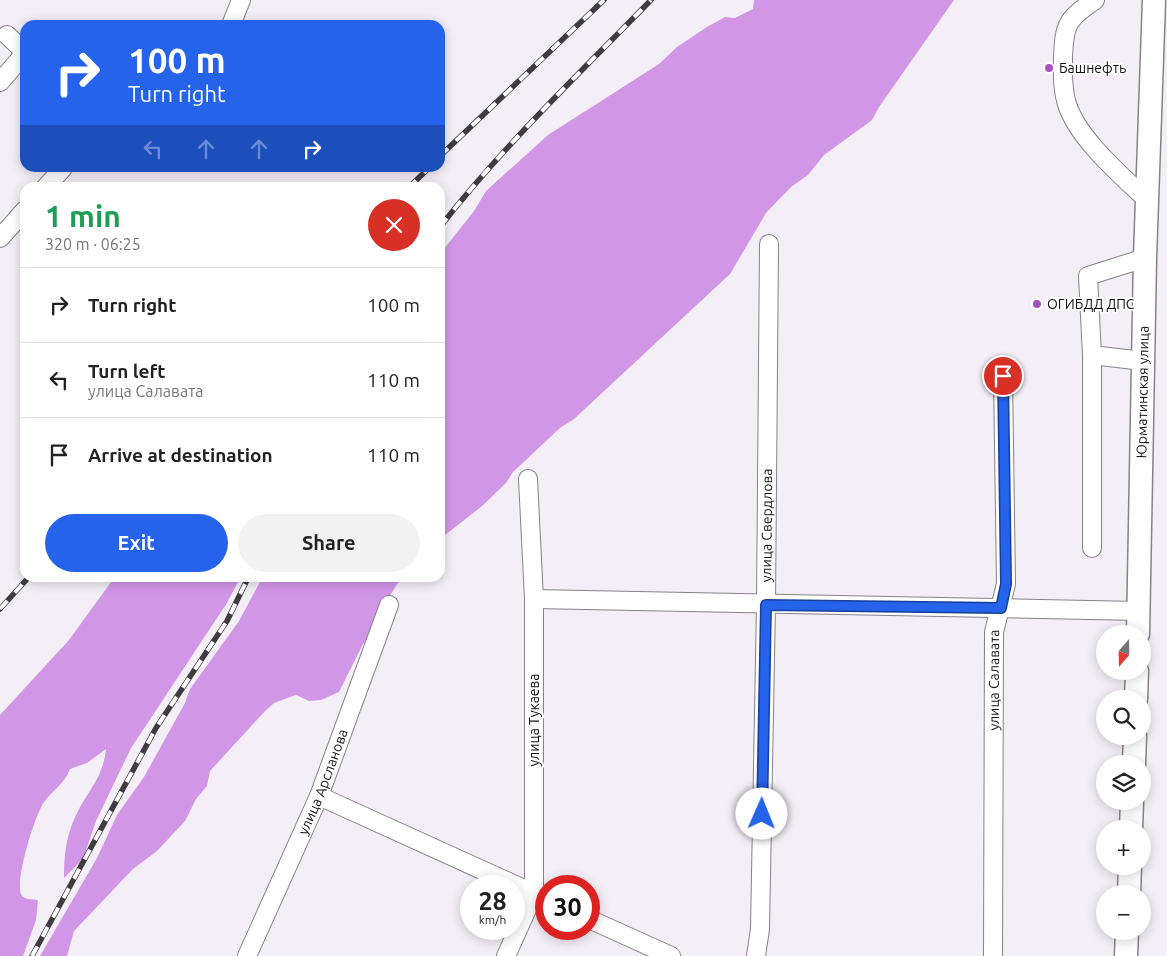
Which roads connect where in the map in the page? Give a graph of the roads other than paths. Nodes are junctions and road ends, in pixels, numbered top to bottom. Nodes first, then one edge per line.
1 (241, 0) edge
2 (1095, 0) edge
3 (1154, 0) edge
4 (233, 20) edge
5 (7, 35) dead end
6 (20, 47) edge
7 (20, 58) edge
8 (0, 82) edge
9 (59, 172) edge
10 (50, 182) edge
11 (1147, 200) junction
12 (20, 216) edge
13 (0, 238) edge
14 (769, 244) dead end
15 (1145, 258) junction
16 (1092, 355) junction
17 (1143, 361) junction
18 (1003, 376) dead end
19 (528, 478) dead end
20 (1092, 548) dead end
21 (534, 600) junction
22 (389, 605) dead end
23 (766, 605) junction
24 (1001, 608) junction
25 (1139, 612) junction
26 (1138, 625) edge
27 (319, 796) junction
28 (540, 875) edge
29 (535, 895) edge
30 (535, 906) edge
31 (600, 924) edge
32 (1127, 940) edge
33 (247, 956) edge
34 (506, 956) edge
35 (671, 956) edge
36 (756, 956) edge
37 (993, 956) edge
38 (1126, 956) edge

1 - 4 street
2 - 11 street
3 - 11 main road, Юрматинская улица
5 - 6 street
7 - 8 street
9 - 10 street
11 - 15 main road, Юрматинская улица
12 - 13 street
14 - 23 street, улица Свердлова
15 - 16 street
15 - 17 main road, Юрматинская улица
16 - 17 street
16 - 20 street
17 - 25 main road, Юрматинская улица
18 - 24 street, улица Салавата
19 - 21 street, улица Тукаева
21 - 23 street
21 - 28 street, улица Тукаева
22 - 27 street, улица Арсланова
23 - 24 street
23 - 36 street, улица Свердлова
24 - 25 street
24 - 37 street, улица Салавата
25 - 26 main road, Юрматинская улица
27 - 29 street
27 - 33 street, улица Арсланова
30 - 34 street, улица Тукаева
31 - 35 street
32 - 38 main road

